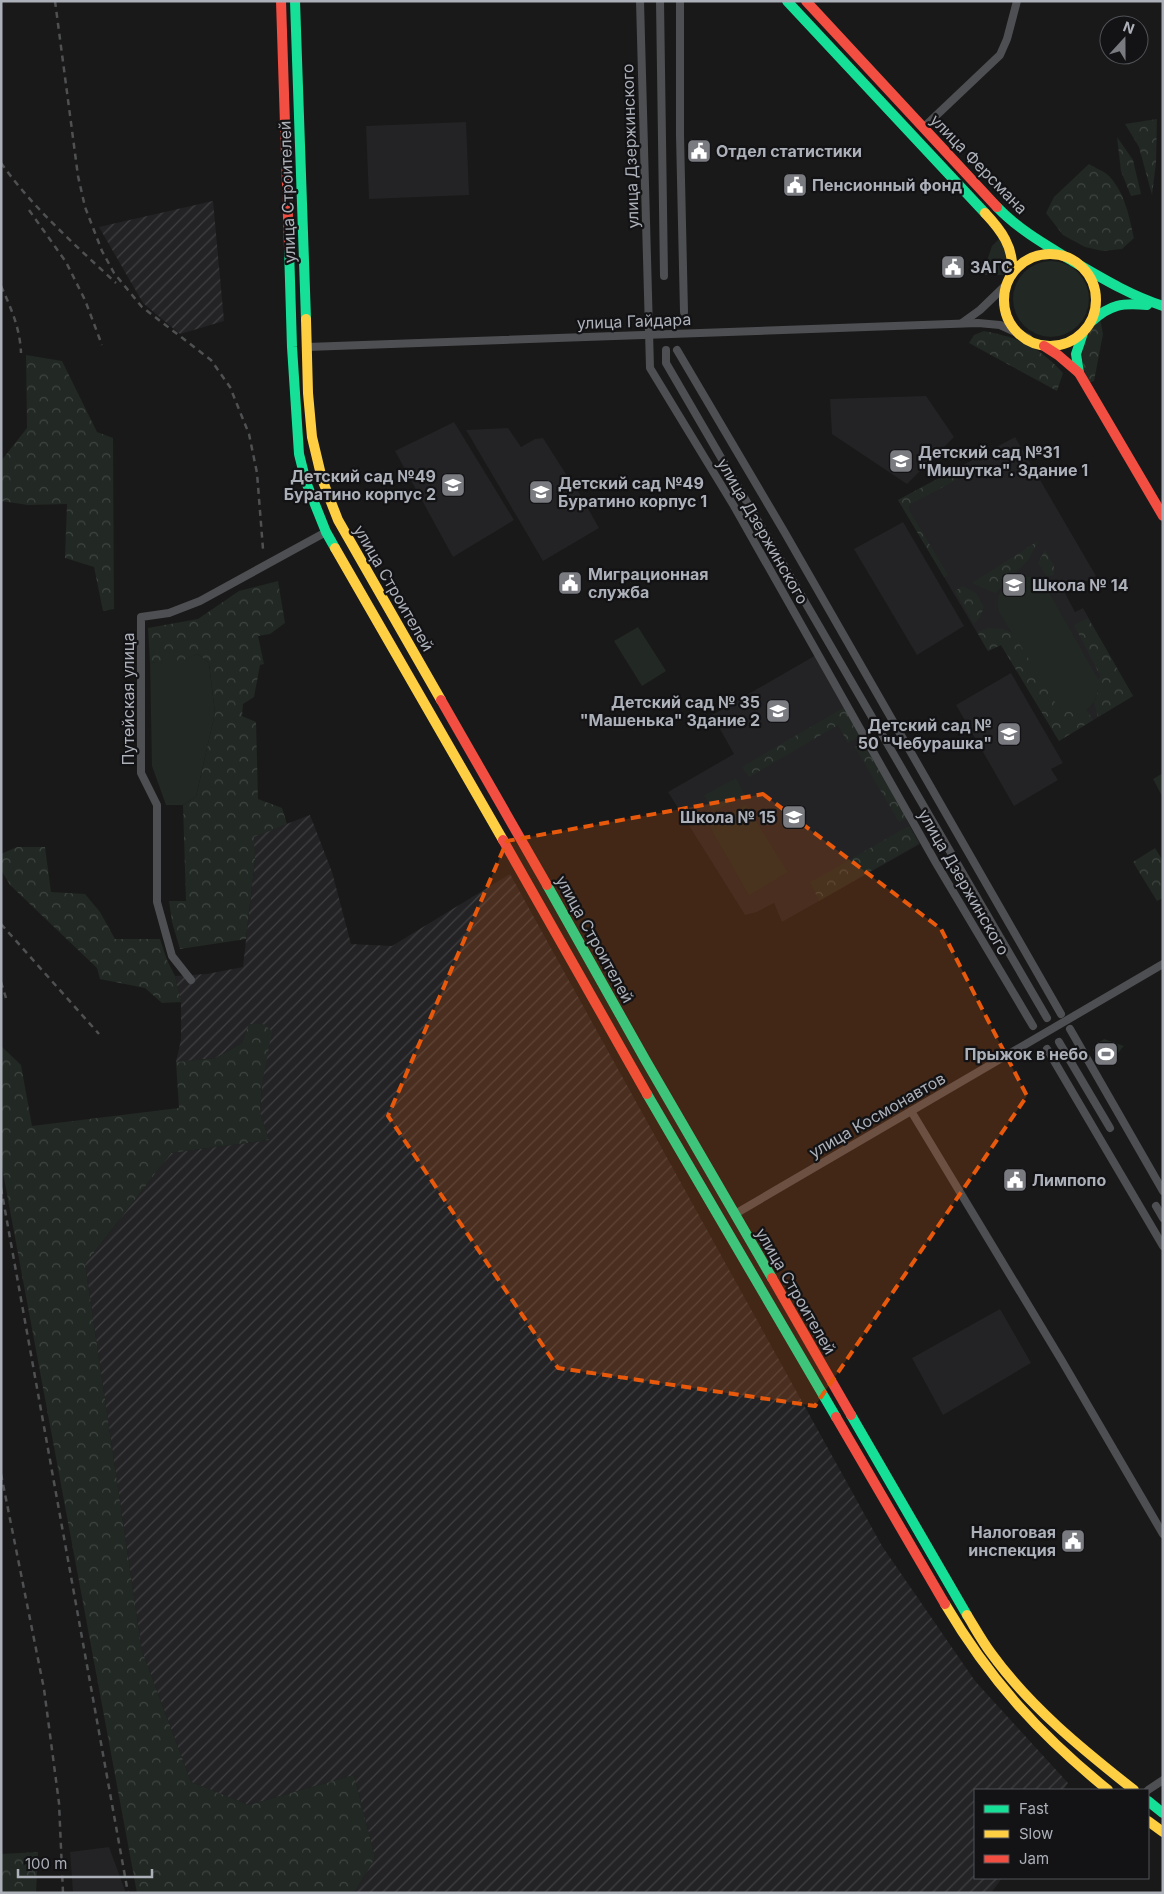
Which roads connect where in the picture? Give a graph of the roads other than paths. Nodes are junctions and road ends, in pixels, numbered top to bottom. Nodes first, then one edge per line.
1 (281, 1) edge
2 (295, 1) edge
3 (640, 1) edge
4 (660, 1) edge
5 (680, 1) edge
6 (787, 1) edge
7 (806, 1) edge
8 (1017, 1) edge
9 (884, 86) junction
10 (875, 96) junction
11 (923, 128) junction
12 (913, 137) junction
13 (302, 178) junction
14 (287, 179) junction
15 (1074, 262) junction
16 (1012, 272) junction
17 (664, 276) dead end
18 (1008, 284) junction
19 (1162, 306) edge
20 (684, 312) dead end
21 (962, 323) junction
22 (1087, 327) junction
23 (649, 334) junction
24 (1032, 339) junction
25 (292, 346) junction
26 (308, 347) junction
27 (666, 350) dead end
28 (677, 350) dead end
29 (1078, 373) junction
30 (1163, 516) edge
31 (326, 532) junction
32 (424, 669) junction
33 (410, 676) junction
34 (544, 879) junction
35 (530, 886) junction
36 (1163, 964) edge
37 (191, 980) dead end
38 (1061, 1014) dead end
39 (1047, 1018) dead end
40 (1033, 1026) dead end
41 (1070, 1029) dead end
42 (1060, 1042) dead end
43 (1048, 1049) dead end
44 (911, 1111) junction
45 (1110, 1128) dead end
46 (1163, 1191) edge
47 (1156, 1206) dead end
48 (735, 1214) junction
49 (1163, 1218) edge
50 (722, 1222) junction
51 (1163, 1246) edge
52 (836, 1391) junction
53 (824, 1398) junction
54 (1163, 1534) edge
55 (1163, 1780) edge
56 (1107, 1789) edge
57 (1133, 1789) edge
58 (1149, 1789) edge
59 (1149, 1802) edge
60 (1163, 1813) edge
61 (1149, 1822) edge
62 (1163, 1832) edge

1 - 14 main road, улица Строителей
2 - 13 main road, улица Строителей
3 - 23 street, улица Дзержинского
4 - 17 street, улица Дзержинского
5 - 20 street
6 - 10 main road, улица Ферсмана
7 - 9 main road, улица Ферсмана
8 - 11 street
9 - 10 main road
9 - 11 main road, улица Ферсмана
10 - 12 main road, улица Ферсмана
11 - 12 main road
11 - 15 main road, улица Ферсмана
12 - 16 main road, улица Ферсмана
13 - 14 main road
13 - 26 main road, улица Строителей
14 - 25 main road, улица Строителей
15 - 16 main road
15 - 19 main road, улица Ферсмана
15 - 22 main road
16 - 18 main road
18 - 21 street
18 - 24 main road
19 - 22 main road, улица Ферсмана
21 - 23 street, улица Гайдара
21 - 24 street, улица Гайдара
22 - 24 main road
22 - 29 main road
23 - 26 street, улица Гайдара
23 - 40 street, улица Дзержинского
24 - 29 main road
25 - 26 main road
25 - 31 main road, улица Строителей
26 - 32 main road, улица Строителей
27 - 39 street, улица Дзержинского
28 - 38 street, улица Дзержинского
29 - 30 main road
31 - 33 main road, улица Строителей
31 - 37 street, Путейская улица
32 - 33 main road
32 - 34 main road, улица Строителей
33 - 35 main road, улица Строителей
34 - 35 main road
34 - 48 main road, улица Строителей
35 - 50 main road, улица Строителей
36 - 44 street, улица Космонавтов
41 - 46 street
42 - 45 street
43 - 51 street
44 - 48 street, улица Космонавтов
44 - 54 street
47 - 49 street
48 - 50 main road
48 - 52 main road, улица Строителей
50 - 53 main road, улица Строителей
52 - 53 main road
52 - 57 main road, улица Строителей
53 - 56 main road, улица Строителей
55 - 58 street
59 - 60 main road
61 - 62 main road

